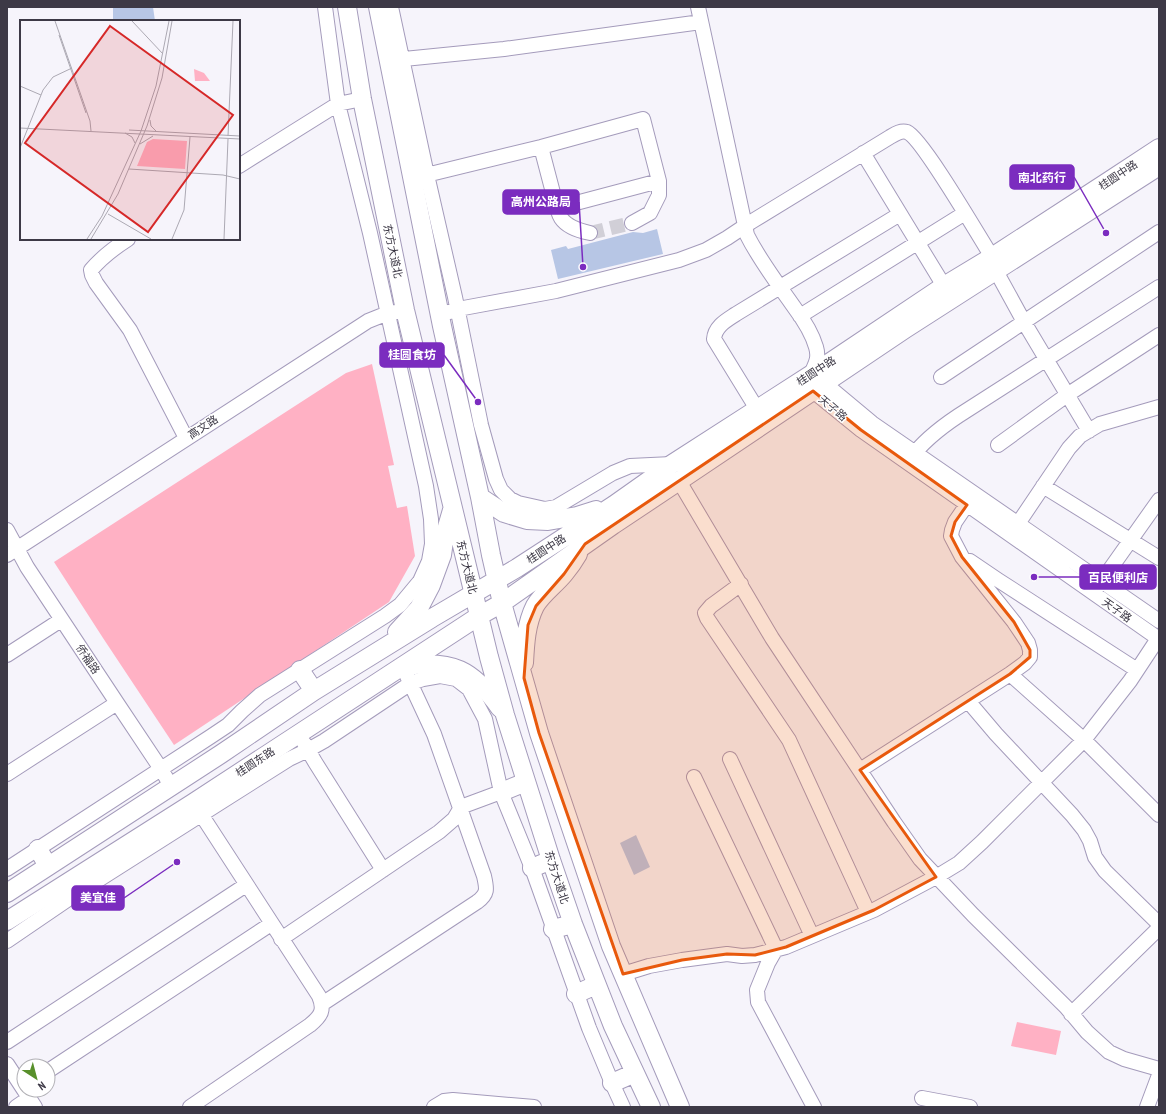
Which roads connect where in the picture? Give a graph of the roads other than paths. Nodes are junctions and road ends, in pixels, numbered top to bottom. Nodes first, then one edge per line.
1 (325, 7) edge
2 (347, 7) edge
3 (378, 7) edge
4 (391, 7) edge
5 (698, 7) edge
6 (701, 22) junction
7 (395, 60) junction
8 (362, 99) junction
9 (338, 104) junction
10 (541, 147) junction
11 (1159, 148) edge
12 (863, 153) junction
13 (240, 165) edge
14 (1159, 166) edge
15 (419, 177) junction
16 (659, 181) junction
17 (557, 208) junction
18 (965, 213) junction
19 (900, 214) junction
20 (632, 223) tunnel mouth
21 (746, 226) junction
22 (1159, 232) edge
23 (590, 234) tunnel mouth
24 (126, 240) edge
25 (917, 242) junction
26 (994, 264) junction
27 (780, 286) junction
28 (944, 286) junction
29 (1159, 287) edge
30 (458, 309) junction
31 (397, 312) junction
32 (439, 315) junction
33 (800, 316) junction
34 (1024, 322) junction
35 (1159, 336) edge
36 (1046, 359) junction
37 (941, 377) dead end
38 (816, 383) junction
39 (1067, 395) junction
40 (1159, 407) edge
41 (757, 409) junction
42 (1089, 431) junction
43 (186, 438) junction
44 (998, 445) dead end
45 (469, 448) junction
46 (440, 454) junction
47 (911, 458) junction
48 (672, 464) junction
49 (679, 482) junction
50 (1043, 486) junction
51 (480, 497) junction
52 (971, 499) junction
53 (1159, 500) edge
54 (614, 505) junction
55 (452, 507) junction
56 (1014, 529) junction
57 (7, 530) edge
58 (1130, 540) junction
59 (585, 544) junction
60 (12, 551) edge
61 (962, 557) junction
62 (1159, 558) edge
63 (497, 580) junction
64 (1101, 581) junction
65 (741, 584) junction
66 (1093, 593) junction
67 (473, 594) junction
68 (502, 603) junction
69 (478, 616) junction
70 (62, 620) junction
71 (1159, 622) edge
72 (1159, 638) edge
73 (380, 650) junction
74 (7, 655) edge
75 (402, 666) junction
76 (300, 670) junction
77 (1137, 670) junction
78 (1010, 674) junction
79 (524, 678) junction
80 (411, 683) junction
81 (314, 691) junction
82 (968, 701) junction
83 (117, 703) junction
84 (505, 715) junction
85 (299, 733) junction
86 (1084, 740) junction
87 (308, 750) junction
88 (730, 759) dead end
89 (161, 769) junction
90 (860, 770) junction
91 (7, 774) edge
92 (694, 777) dead end
93 (526, 782) junction
94 (1041, 782) junction
95 (171, 786) junction
96 (501, 792) junction
97 (197, 809) junction
98 (460, 809) junction
99 (1159, 815) edge
100 (38, 849) junction
101 (551, 860) junction
102 (48, 866) junction
103 (532, 868) junction
104 (7, 869) edge
105 (383, 870) junction
106 (936, 877) junction
107 (246, 885) junction
108 (66, 892) junction
109 (7, 893) edge
110 (868, 912) junction
111 (7, 921) edge
112 (271, 924) junction
113 (1159, 924) edge
114 (1159, 928) edge
115 (553, 929) junction
116 (606, 929) junction
117 (575, 931) junction
118 (812, 936) junction
119 (281, 939) junction
120 (7, 941) edge
121 (776, 950) junction
122 (623, 974) junction
123 (596, 985) junction
124 (576, 994) junction
125 (322, 1004) junction
126 (1071, 1014) junction
127 (7, 1042) edge
128 (7, 1064) edge
129 (56, 1066) edge
130 (1159, 1069) edge
131 (635, 1073) junction
132 (1159, 1075) edge
133 (16, 1077) edge
134 (612, 1083) junction
135 (23, 1098) edge
136 (922, 1098) dead end
137 (534, 1106) edge
138 (16, 1107) edge
139 (190, 1107) edge
140 (434, 1107) edge
141 (623, 1107) edge
142 (651, 1107) edge
143 (680, 1107) edge
144 (814, 1107) edge
145 (970, 1107) edge
146 (1147, 1107) edge

1 - 9 street
2 - 8 main road, 东方大道北
3 - 7 main road
4 - 7 street
5 - 6 street
6 - 7 street
6 - 21 street
7 - 15 main road
8 - 9 street
8 - 31 main road, 东方大道北
9 - 13 street
9 - 31 street
10 - 15 street
10 - 16 street
10 - 17 street
11 - 26 main road, 桂圆中路
12 - 18 street
12 - 19 street
12 - 21 street
14 - 26 main road, 桂圆中路
15 - 30 street
15 - 32 main road
16 - 17 street
16 - 20 street
17 - 23 street
18 - 25 street
18 - 26 street
19 - 25 street
19 - 27 street
21 - 27 street
21 - 30 street
22 - 34 street
24 - 43 street
25 - 28 street
25 - 33 street
26 - 28 main road, 桂圆中路
26 - 34 street
26 - 38 main road, 桂圆中路
27 - 33 street
27 - 41 street
28 - 38 main road, 桂圆中路
29 - 36 street
30 - 32 street
30 - 48 street
31 - 43 street, 高文路
31 - 46 main road, 东方大道北
31 - 76 street
32 - 45 main road
33 - 38 street
34 - 36 street
34 - 37 street
35 - 39 street
36 - 39 street
36 - 47 street
38 - 41 main road, 桂圆中路
38 - 47 street, 天子路
38 - 49 main road, 桂圆中路
39 - 42 street
39 - 44 street
40 - 42 street
41 - 48 main road, 桂圆中路
42 - 50 street
43 - 60 street, 高文路
45 - 46 main road
45 - 51 main road
46 - 55 main road, 东方大道北
47 - 52 street, 天子路
48 - 54 main road, 桂圆中路
49 - 59 main road, 桂圆中路
49 - 65 street
50 - 56 street
50 - 58 street
51 - 54 main road
51 - 63 main road
52 - 56 street, 天子路
52 - 61 street
53 - 58 street
54 - 63 main road, 桂圆中路
55 - 67 main road, 东方大道北
55 - 73 main road
56 - 64 street, 天子路
56 - 66 street, 天子路
57 - 60 street, 侨福路
58 - 62 street
58 - 64 street
59 - 68 main road, 桂圆中路
59 - 79 main road
60 - 70 street, 侨福路
61 - 77 street
61 - 78 street
63 - 67 main road, 桂圆中路
63 - 68 main road
64 - 66 street
64 - 71 street, 天子路
65 - 90 street
65 - 110 street
66 - 72 street, 天子路
67 - 69 main road, 东方大道北
67 - 73 main road
68 - 69 main road, 桂圆东路
68 - 79 main road
69 - 75 main road, 桂圆东路
69 - 84 main road, 东方大道北
70 - 74 street
70 - 83 street, 侨福路
72 - 77 street
73 - 81 main road
75 - 80 street
75 - 84 main road
75 - 85 main road, 桂圆东路
76 - 81 main road
76 - 89 street
77 - 86 street
78 - 82 street
78 - 86 street
79 - 116 main road
80 - 87 street
80 - 96 street
80 - 98 street
81 - 95 main road
82 - 90 street
82 - 94 street
83 - 89 street, 侨福路
83 - 91 street
84 - 93 main road, 东方大道北
85 - 87 street
85 - 97 main road, 桂圆东路
86 - 94 street
86 - 99 street
87 - 97 street
87 - 105 street
88 - 118 street
89 - 95 street, 侨福路
89 - 100 street
90 - 106 street
92 - 121 street
93 - 96 main road
93 - 101 main road, 东方大道北
94 - 106 street
94 - 113 street
95 - 102 main road
96 - 98 street
96 - 103 street
97 - 107 street
97 - 108 main road, 桂圆东路
98 - 105 street
98 - 125 street
100 - 102 main road
100 - 104 street
101 - 103 main road
101 - 117 main road, 东方大道北
102 - 109 main road
103 - 115 street
105 - 119 street
106 - 110 street
106 - 126 street
107 - 112 street
107 - 127 street
108 - 111 main road, 桂圆东路
108 - 120 street
110 - 118 street
112 - 119 street
112 - 129 street
114 - 126 street
115 - 117 main road
115 - 124 street
116 - 117 main road
116 - 122 main road
117 - 123 main road, 东方大道北
118 - 121 street
119 - 125 street
121 - 122 street
121 - 144 street
122 - 143 main road
123 - 124 main road
123 - 131 main road, 东方大道北
124 - 134 street
125 - 139 street
126 - 130 street
128 - 133 street
131 - 134 main road
131 - 142 main road, 东方大道北
132 - 146 street
134 - 141 street
135 - 138 street
136 - 145 street
137 - 140 street

